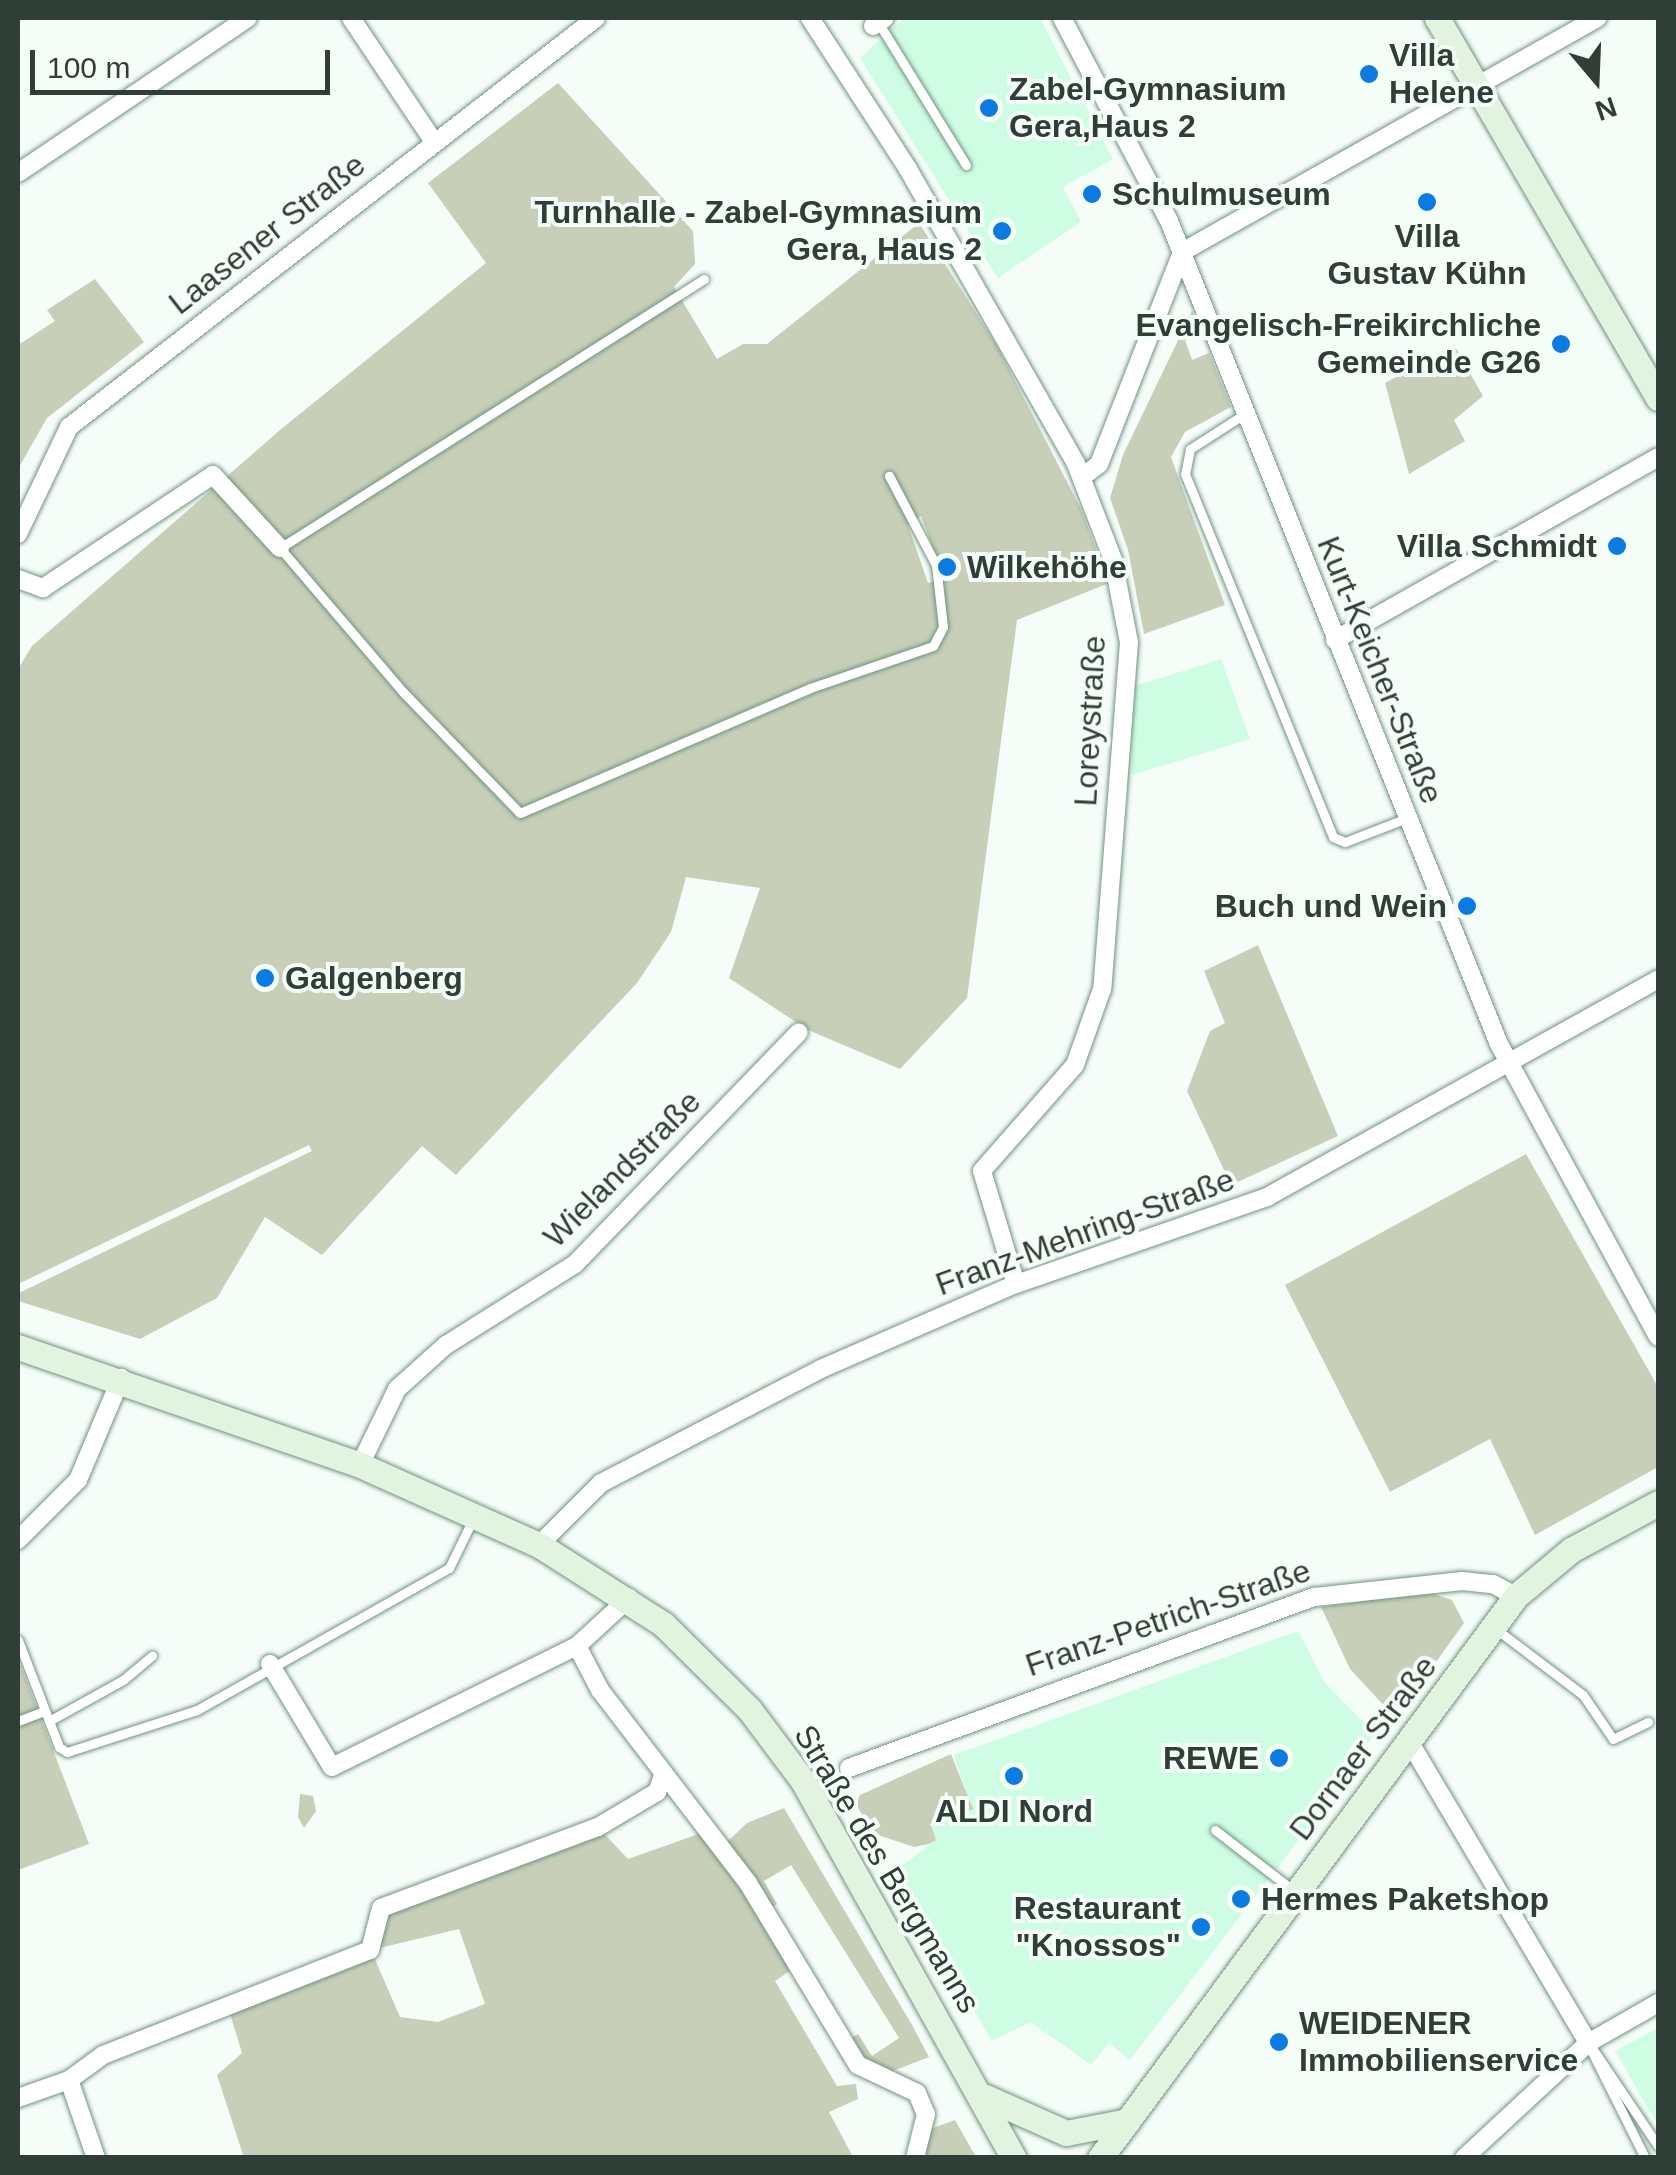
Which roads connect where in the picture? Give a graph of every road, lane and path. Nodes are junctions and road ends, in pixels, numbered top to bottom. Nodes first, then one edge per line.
1 (248, 18) edge
2 (350, 18) edge
3 (596, 18) edge
4 (810, 18) edge
5 (1062, 18) edge
6 (1437, 18) edge
7 (1598, 18) edge
8 (879, 22) edge
9 (1480, 82) junction
10 (434, 142) junction
11 (966, 165) dead end
12 (18, 173) edge
13 (1182, 252) junction
14 (704, 280) dead end
15 (1658, 398) edge
16 (1246, 413) junction
17 (1658, 457) edge
18 (889, 476) dead end
19 (1082, 477) junction
20 (18, 534) edge
21 (280, 548) junction
22 (18, 579) edge
23 (1335, 640) junction
24 (1407, 818) junction
25 (1658, 978) edge
26 (799, 1032) dead end
27 (1509, 1062) junction
28 (1016, 1284) junction
29 (1658, 1336) edge
30 (18, 1347) edge
31 (121, 1378) junction
32 (360, 1465) junction
33 (1658, 1503) edge
34 (475, 1515) junction
35 (18, 1540) edge
36 (539, 1545) junction
37 (1516, 1596) junction
38 (629, 1598) junction
39 (1493, 1627) junction
40 (18, 1640) edge
41 (577, 1646) junction
42 (152, 1656) dead end
43 (270, 1664) junction
44 (47, 1716) junction
45 (18, 1721) edge
46 (1648, 1722) dead end
47 (1409, 1740) junction
48 (849, 1768) dead end
49 (664, 1773) junction
50 (1215, 1830) dead end
51 (1297, 1892) junction
52 (1658, 2003) edge
53 (1588, 2044) junction
54 (69, 2080) junction
55 (982, 2095) junction
56 (18, 2098) edge
57 (1128, 2120) junction
58 (1658, 2146) edge
59 (96, 2158) edge
60 (915, 2158) edge
61 (1014, 2158) edge
62 (1100, 2158) edge
63 (1464, 2158) edge
64 (1645, 2158) edge

1 - 12 street
2 - 10 street
3 - 10 street, Laasener Straße
4 - 19 street, Loreystraße
5 - 13 street, Kurt-Keicher-Straße
6 - 9 street
7 - 9 street
8 - 11 lane
9 - 13 street
9 - 15 street
10 - 20 street, Laasener Straße
13 - 16 street, Kurt-Keicher-Straße
13 - 19 street
14 - 21 lane
16 - 23 street, Kurt-Keicher-Straße
16 - 24 lane
17 - 23 street
18 - 21 lane
19 - 28 street, Loreystraße
21 - 22 street
23 - 24 street, Kurt-Keicher-Straße
24 - 27 street, Kurt-Keicher-Straße
25 - 27 street, Franz-Mehring-Straße
26 - 32 street, Wielandstraße
27 - 28 street, Franz-Mehring-Straße
27 - 29 street, Kurt-Keicher-Straße
28 - 36 street, Franz-Mehring-Straße
30 - 31 street, Straße des Bergmanns
31 - 32 street, Straße des Bergmanns
31 - 35 street
32 - 34 street, Straße des Bergmanns
33 - 37 street, Dornaer Straße
34 - 36 street, Straße des Bergmanns
34 - 43 lane
36 - 38 street, Straße des Bergmanns
37 - 39 street, Dornaer Straße
37 - 48 street, Franz-Petrich-Straße
38 - 41 street
38 - 55 street, Straße des Bergmanns
39 - 46 lane
39 - 47 street, Dornaer Straße
40 - 44 lane
41 - 43 street
41 - 49 street
42 - 44 lane
43 - 44 lane
44 - 45 lane
47 - 51 street, Dornaer Straße
47 - 53 street
49 - 54 street
49 - 60 street
50 - 51 lane
51 - 57 street, Dornaer Straße
52 - 53 street
53 - 58 lane
53 - 63 street
53 - 64 lane
54 - 56 street
54 - 59 street
55 - 57 street
55 - 61 street, Straße des Bergmanns
57 - 62 street, Dornaer Straße

